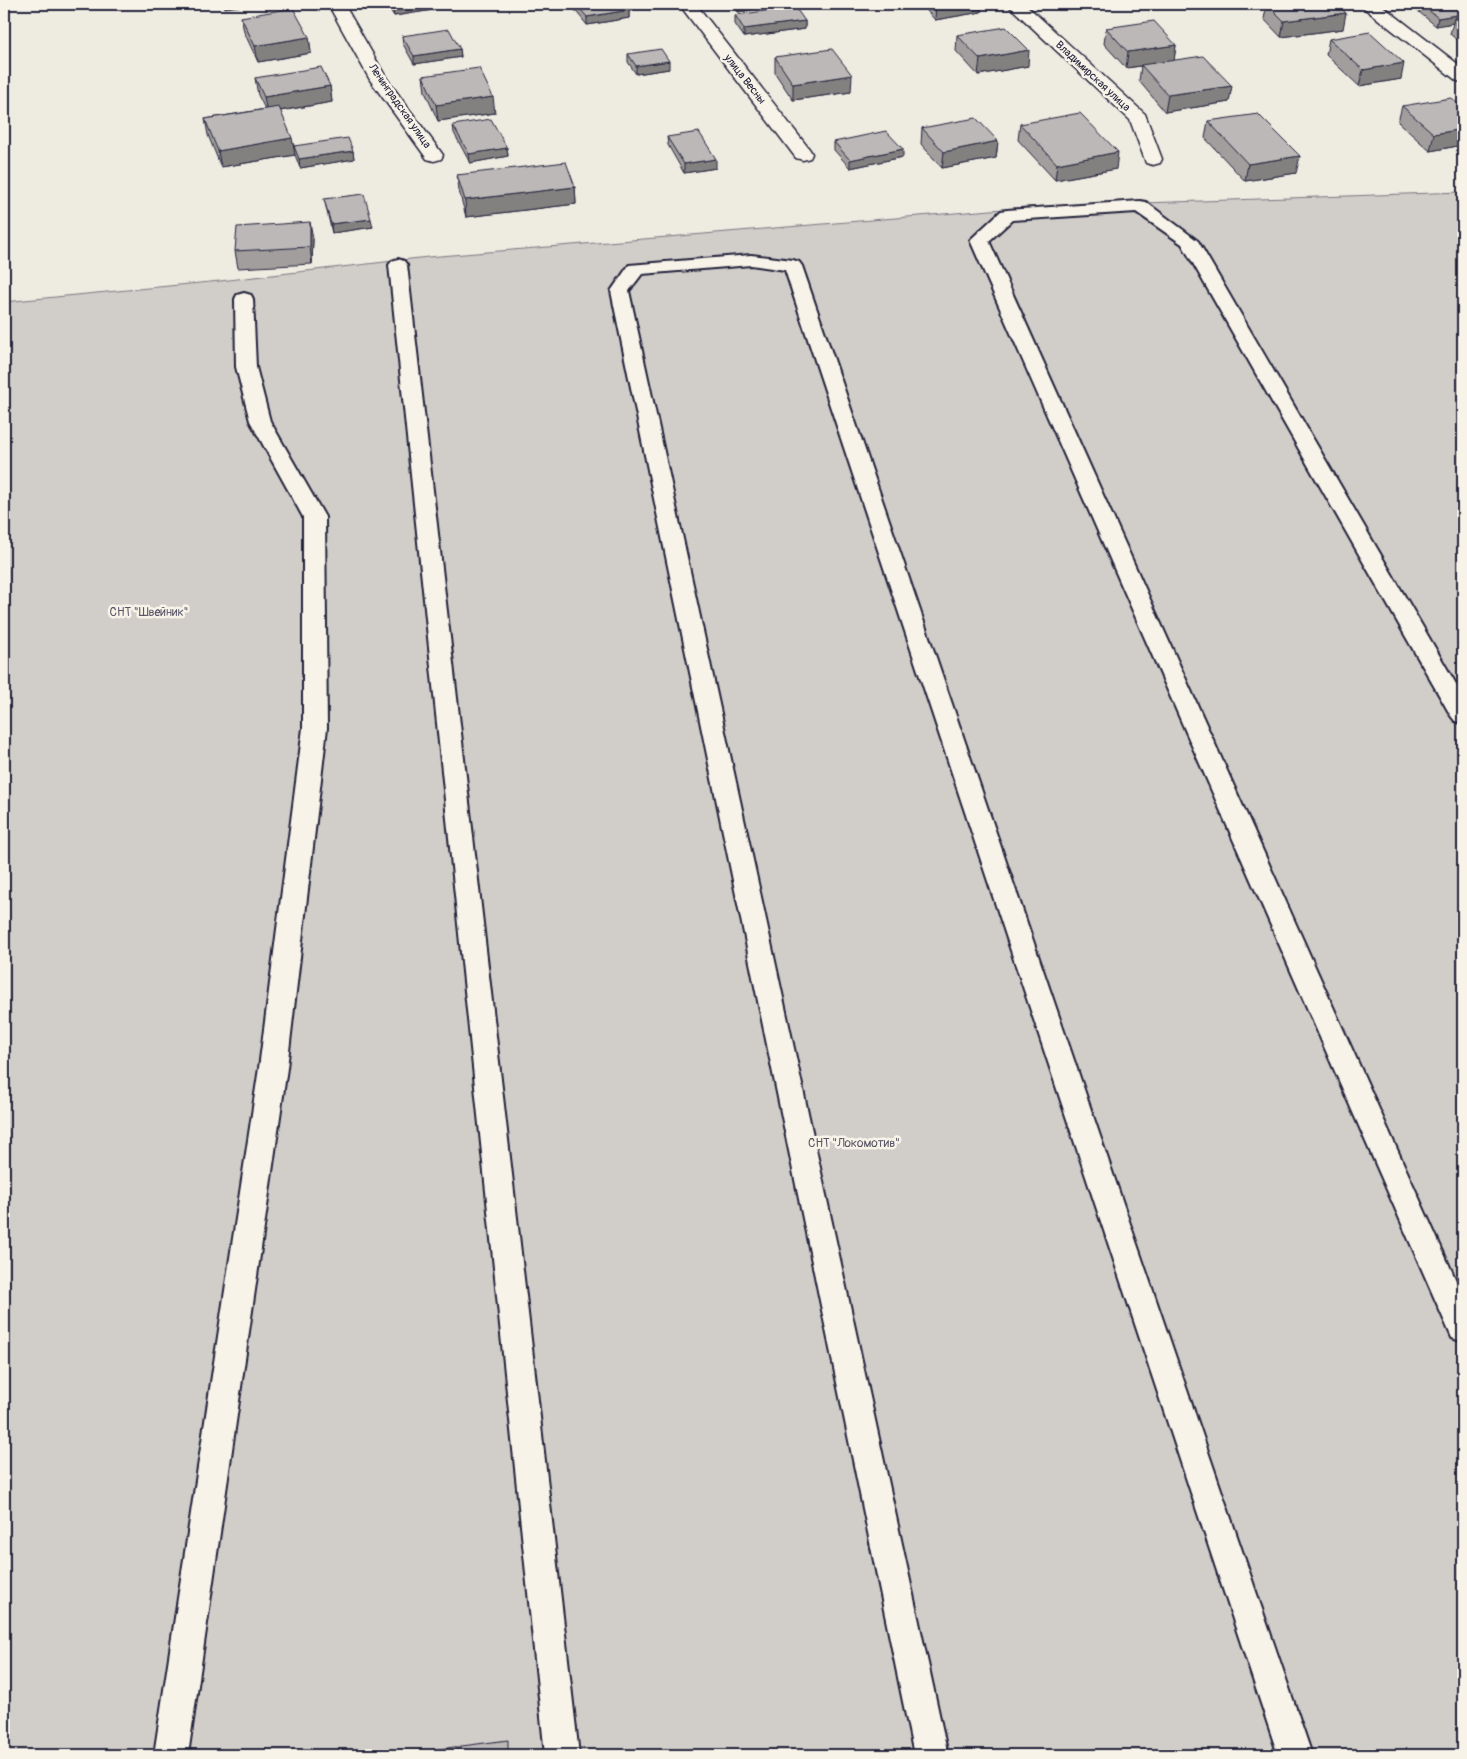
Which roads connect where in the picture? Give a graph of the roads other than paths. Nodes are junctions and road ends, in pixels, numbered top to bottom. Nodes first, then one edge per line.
1 (336, 4) edge
2 (687, 4) edge
3 (1015, 4) edge
4 (1370, 4) edge
5 (1463, 78) edge
6 (803, 154) dead end
7 (434, 155) dead end
8 (1153, 159) dead end
9 (398, 265) dead end
10 (244, 299) dead end
11 (1463, 716) edge
12 (1463, 1329) edge
13 (172, 1755) edge
14 (562, 1755) edge
15 (931, 1755) edge
16 (1295, 1755) edge

1 - 7 street, Ленинградская улица
2 - 6 street, улица Весны
3 - 8 street, Владимирская улица
4 - 5 street
9 - 14 lane
10 - 13 lane
11 - 12 lane
15 - 16 lane

